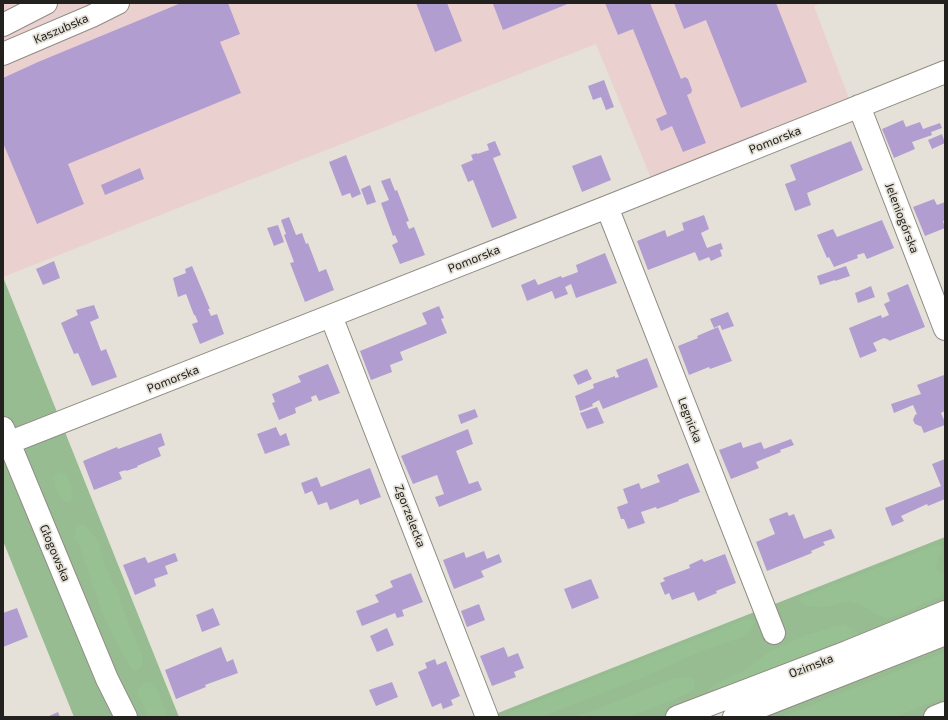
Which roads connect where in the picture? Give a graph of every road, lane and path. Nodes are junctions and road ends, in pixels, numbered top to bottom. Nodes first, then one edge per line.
1 (46, 3) edge
2 (118, 3) edge
3 (3, 26) edge
4 (3, 54) edge
5 (945, 72) edge
6 (859, 106) junction
7 (607, 207) junction
8 (331, 316) junction
9 (945, 329) edge
10 (5, 438) edge
11 (945, 612) edge
12 (774, 633) dead end
13 (945, 634) edge
14 (107, 679) junction
15 (945, 713) edge
16 (119, 717) edge
17 (126, 717) edge
18 (488, 717) edge
19 (677, 717) edge
20 (734, 717) edge
21 (935, 717) edge

1 - 3 street
2 - 4 street, Kaszubska
5 - 6 street, Pomorska
6 - 7 street, Pomorska
6 - 9 street, Jeleniogórska
7 - 8 street, Pomorska
7 - 12 street, Legnicka
8 - 10 street, Pomorska
8 - 18 street, Zgorzelecka
10 - 14 street, Głogowska
11 - 19 street, Ozimska
13 - 20 street, Ozimska
14 - 16 street, Głogowska
14 - 17 street, Głogowska
15 - 21 street

